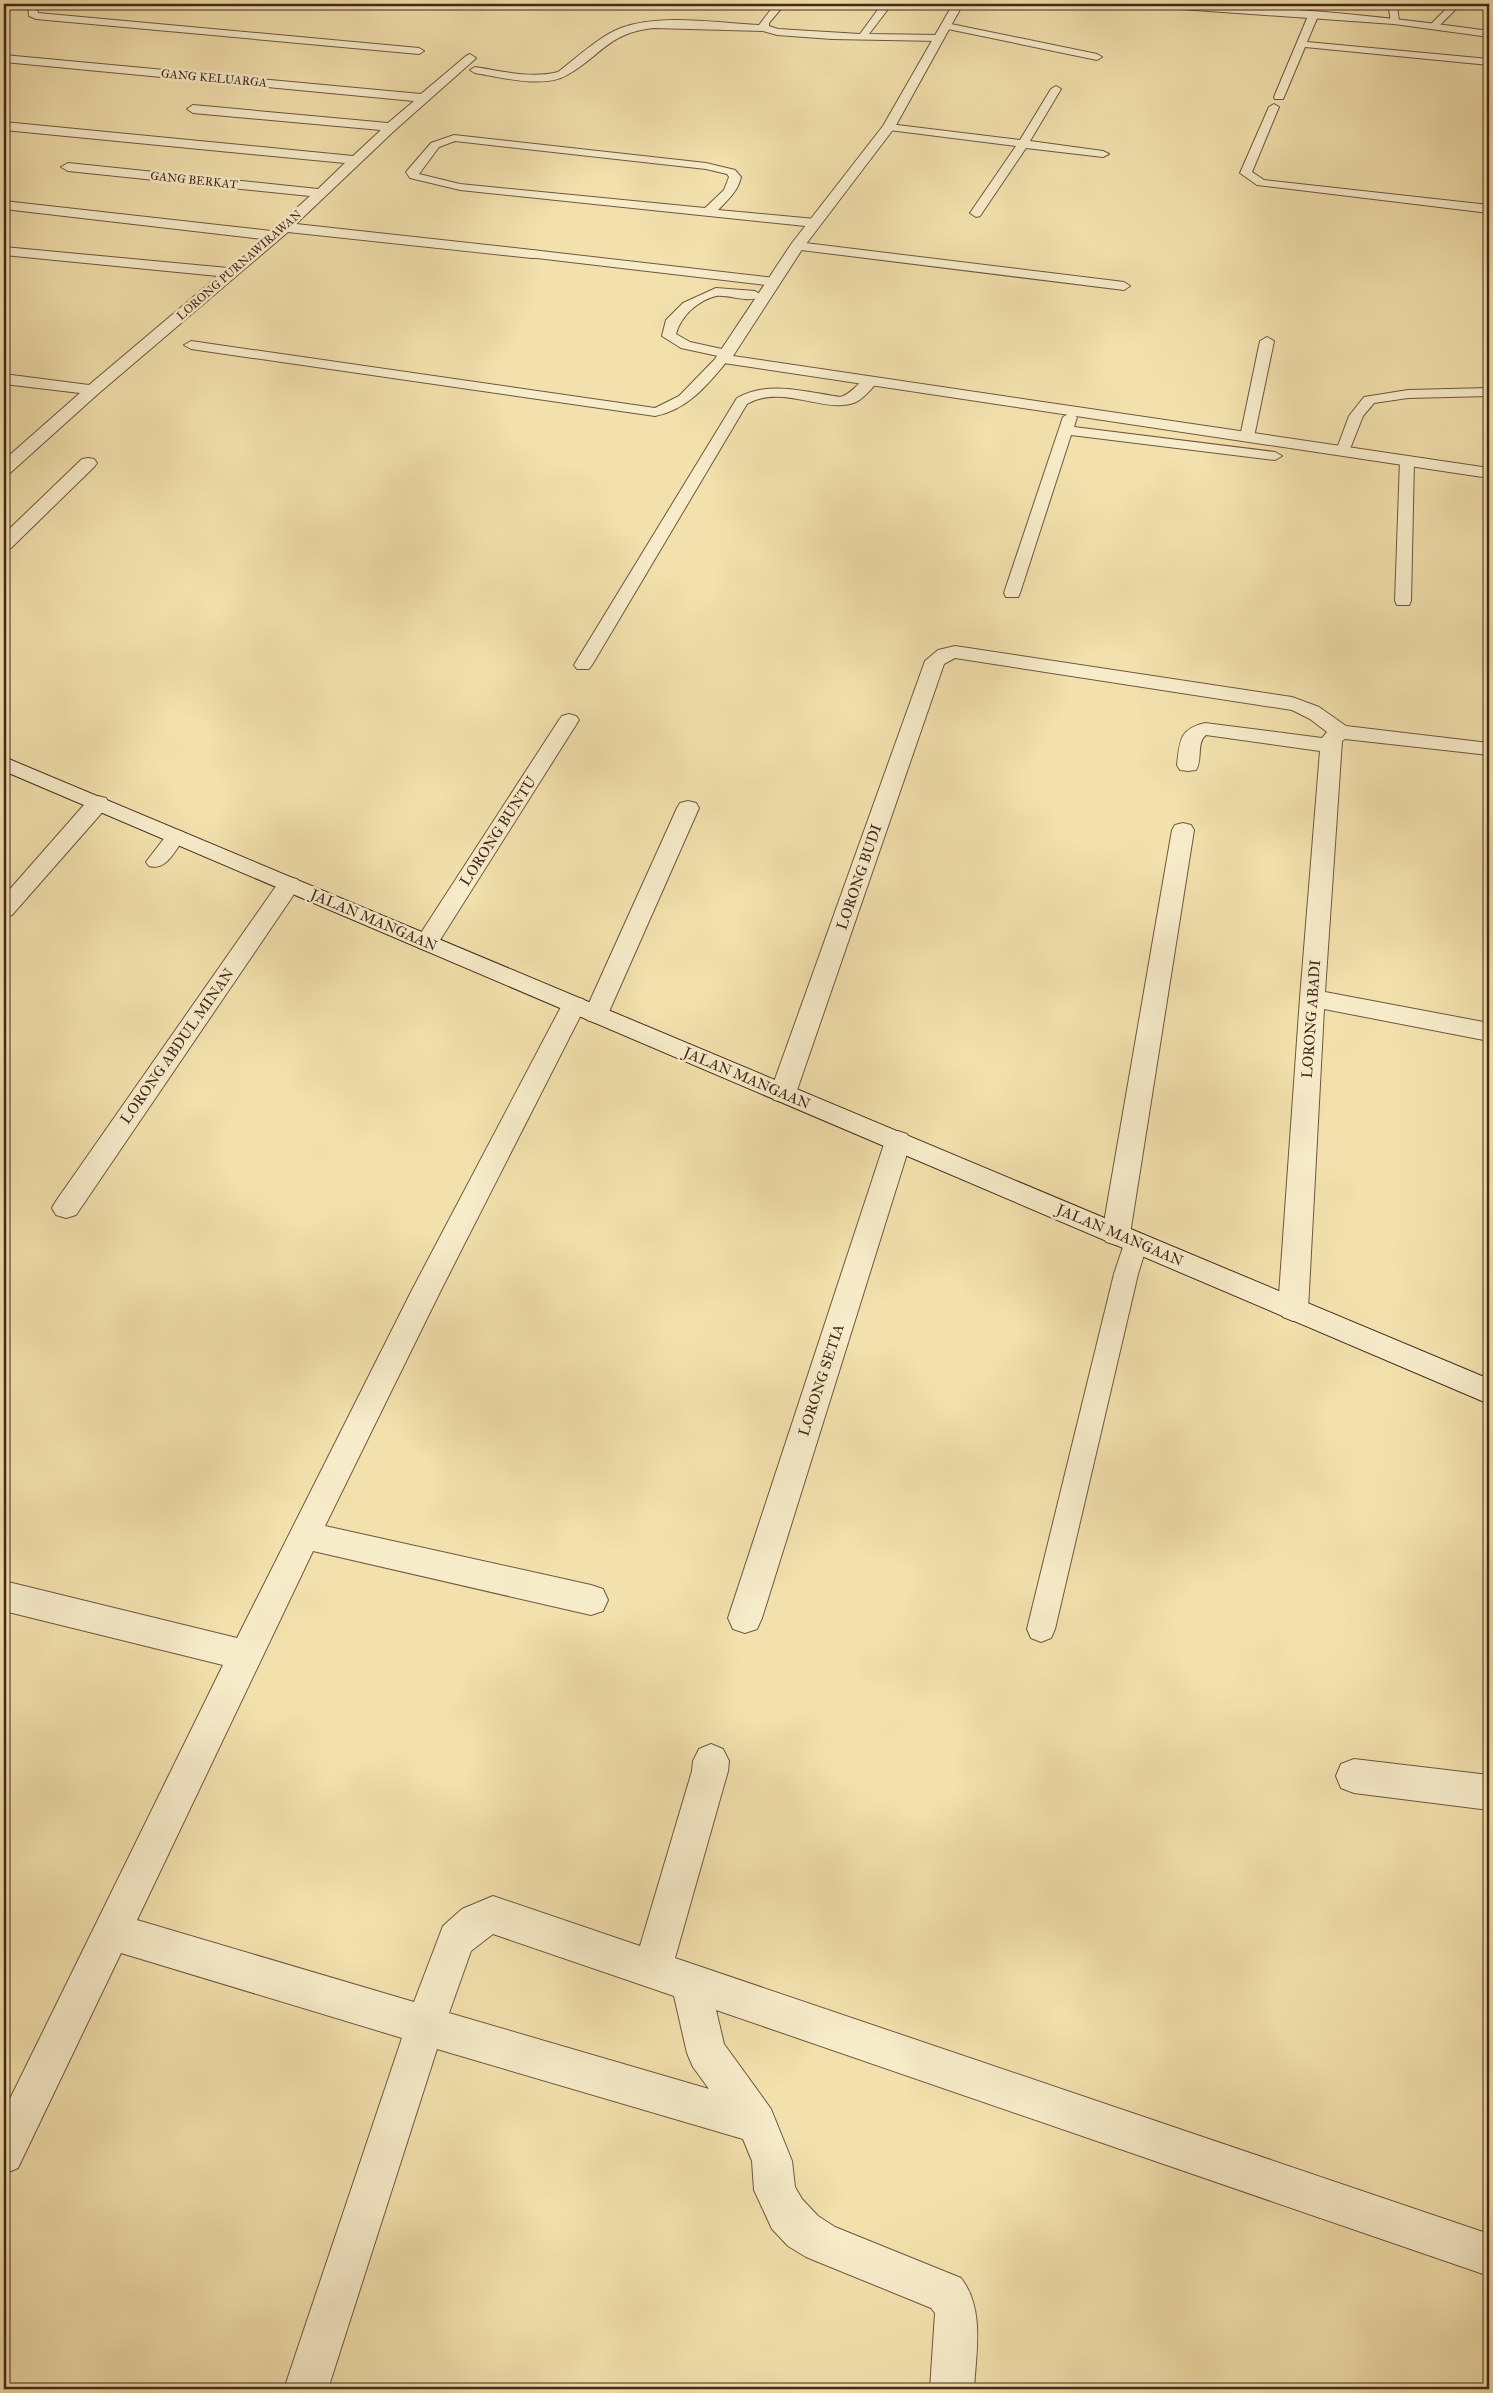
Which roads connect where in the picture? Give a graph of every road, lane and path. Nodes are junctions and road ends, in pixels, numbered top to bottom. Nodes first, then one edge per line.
1 (26, 4) edge
2 (780, 4) edge
3 (887, 4) edge
4 (958, 4) edge
5 (1153, 4) edge
6 (1370, 4) edge
7 (1456, 4) edge
8 (1313, 16) junction
9 (1394, 20) junction
10 (1434, 26) junction
11 (764, 28) junction
12 (942, 32) junction
13 (1489, 34) edge
14 (862, 37) junction
15 (1302, 44) junction
16 (419, 51) dead end
17 (1097, 56) dead end
18 (4, 58) edge
19 (1489, 62) edge
20 (473, 64) joint
21 (1056, 89) dead end
22 (425, 98) junction
23 (193, 109) dead end
24 (4, 126) edge
25 (391, 126) junction
26 (889, 127) junction
27 (1023, 144) junction
28 (1104, 154) dead end
29 (355, 160) junction
30 (68, 167) dead end
31 (320, 193) junction
32 (4, 204) edge
33 (1489, 209) edge
34 (708, 212) junction
35 (976, 213) dead end
36 (815, 223) junction
37 (280, 232) junction
38 (798, 246) junction
39 (4, 251) edge
40 (532, 254) joint
41 (231, 274) junction
42 (774, 282) junction
43 (1124, 286) dead end
44 (765, 296) junction
45 (1267, 340) dead end
46 (191, 345) dead end
47 (725, 356) junction
48 (4, 379) edge
49 (871, 381) junction
50 (93, 390) junction
51 (1489, 392) edge
52 (1072, 411) junction
53 (1066, 430) junction
54 (1247, 436) junction
55 (1343, 451) junction
56 (1275, 456) dead end
57 (1407, 460) junction
58 (88, 463) dead end
59 (4, 469) edge
60 (1489, 472) edge
61 (4, 544) edge
62 (1012, 593) dead end
63 (1403, 601) dead end
64 (583, 665) dead end
65 (569, 720) dead end
66 (1336, 739) junction
67 (1489, 749) edge
68 (4, 763) edge
69 (1188, 765) dead end
70 (98, 803) junction
71 (688, 808) dead end
72 (1183, 830) dead end
73 (176, 836) junction
74 (156, 862) dead end
75 (289, 884) junction
76 (4, 910) edge
77 (427, 942) junction
78 (1312, 998) junction
79 (585, 1009) junction
80 (1489, 1032) edge
81 (783, 1093) junction
82 (898, 1142) junction
83 (66, 1208) dead end
84 (1126, 1238) junction
85 (1293, 1309) junction
86 (1489, 1392) edge
87 (304, 1535) junction
88 (4, 1596) edge
89 (591, 1600) dead end
90 (745, 1618) dead end
91 (1041, 1629) dead end
92 (244, 1655) junction
93 (711, 1761) dead end
94 (1354, 1776) dead end
95 (1489, 1794) edge
96 (112, 1931) junction
97 (652, 1970) junction
98 (690, 1982) junction
99 (425, 2024) junction
100 (757, 2123) junction
101 (4, 2154) edge
102 (1489, 2256) edge
103 (306, 2389) edge
104 (952, 2389) edge

1 - 16 lane
2 - 11 lane
3 - 14 lane
4 - 12 street
5 - 8 street
6 - 9 lane
7 - 10 lane
8 - 9 street
8 - 15 lane
9 - 10 street
10 - 13 street
11 - 14 lane
11 - 20 lane
12 - 14 lane
12 - 17 lane
12 - 26 street
15 - 19 lane
15 - 33 lane
18 - 22 street, GANG KELUARGA
20 - 22 street, LORONG PURNAWIRAWAN
21 - 27 lane
22 - 25 street, LORONG PURNAWIRAWAN
23 - 25 street
24 - 29 street
25 - 29 street, LORONG PURNAWIRAWAN
26 - 27 lane
26 - 36 street
27 - 28 lane
27 - 35 lane
29 - 31 street, LORONG PURNAWIRAWAN
30 - 31 street, GANG BERKAT
31 - 37 street, LORONG PURNAWIRAWAN
32 - 37 street
34 - 34 lane
34 - 36 lane
36 - 38 street
37 - 40 street
37 - 41 street, LORONG PURNAWIRAWAN
38 - 42 street
38 - 43 lane
39 - 41 street
40 - 42 lane
41 - 50 street, LORONG PURNAWIRAWAN
42 - 44 street
44 - 47 street
44 - 47 lane
45 - 54 lane
46 - 47 lane
47 - 49 street
48 - 50 street
49 - 52 street
49 - 64 lane
50 - 59 street, LORONG PURNAWIRAWAN
51 - 55 lane
52 - 53 lane
52 - 54 street
53 - 56 lane
53 - 62 lane
54 - 55 street
55 - 57 street
57 - 60 street
57 - 63 lane
58 - 61 street
65 - 77 street, LORONG BUNTU
66 - 67 street
66 - 69 street
66 - 78 street, LORONG ABADI
66 - 81 street, LORONG BUDI
68 - 70 street, JALAN MANGAAN
70 - 73 street, JALAN MANGAAN
70 - 76 street
71 - 79 street
72 - 84 street
73 - 74 lane
73 - 75 street, JALAN MANGAAN
75 - 77 street, JALAN MANGAAN
75 - 83 street, LORONG ABDUL MINAN
77 - 79 street, JALAN MANGAAN
78 - 80 street
78 - 85 street, LORONG ABADI
79 - 81 street, JALAN MANGAAN
79 - 87 street
81 - 82 street, JALAN MANGAAN
82 - 84 street, JALAN MANGAAN
82 - 90 street, LORONG SETIA
84 - 85 street, JALAN MANGAAN
84 - 91 lane
85 - 86 street, JALAN MANGAAN
87 - 89 street
87 - 92 street
88 - 92 street
92 - 96 street
93 - 97 street
94 - 95 street
96 - 99 street
96 - 101 street
97 - 98 street
97 - 99 street
98 - 100 street
98 - 102 street
99 - 100 street
99 - 103 street
100 - 104 street

